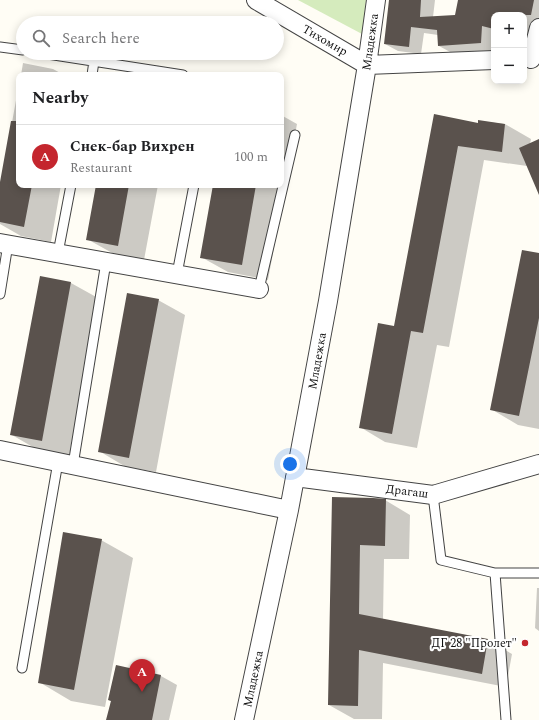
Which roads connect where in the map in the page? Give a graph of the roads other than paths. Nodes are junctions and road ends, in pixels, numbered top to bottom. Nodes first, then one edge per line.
1 (256, 0) edge
2 (376, 0) edge
3 (284, 16) edge
4 (284, 16) edge
5 (539, 28) edge
6 (0, 47) edge
7 (16, 49) edge
8 (531, 59) edge
9 (87, 60) edge
10 (491, 60) edge
11 (94, 61) junction
12 (367, 64) junction
13 (92, 72) edge
14 (164, 72) edge
15 (295, 135) dead end
16 (284, 181) edge
17 (70, 188) edge
18 (193, 188) edge
19 (282, 188) edge
20 (4, 243) edge
21 (58, 253) junction
22 (106, 262) junction
23 (177, 274) junction
24 (258, 289) joint
25 (0, 294) edge
26 (0, 450) edge
27 (66, 464) junction
28 (539, 464) edge
29 (295, 478) junction
30 (433, 495) junction
31 (289, 510) junction
32 (495, 573) junction
33 (539, 573) edge
34 (22, 668) dead end
35 (244, 720) edge
36 (506, 720) edge

1 - 4 street, Тихомир
2 - 12 street, Младежка
3 - 12 street, Тихомир
5 - 8 street
6 - 7 lane
9 - 11 lane
10 - 12 street
11 - 13 lane
11 - 14 lane
12 - 29 street, Младежка
15 - 16 lane
17 - 21 lane
18 - 23 lane
19 - 24 lane
20 - 21 street
20 - 25 lane
21 - 22 street
22 - 23 street
22 - 27 lane
23 - 24 street
26 - 27 street
27 - 31 street
27 - 34 lane
28 - 30 street, Драгаш
29 - 30 street, Драгаш
29 - 31 street, Младежка
30 - 32 lane
31 - 35 street, Младежка
32 - 33 lane
32 - 36 lane

